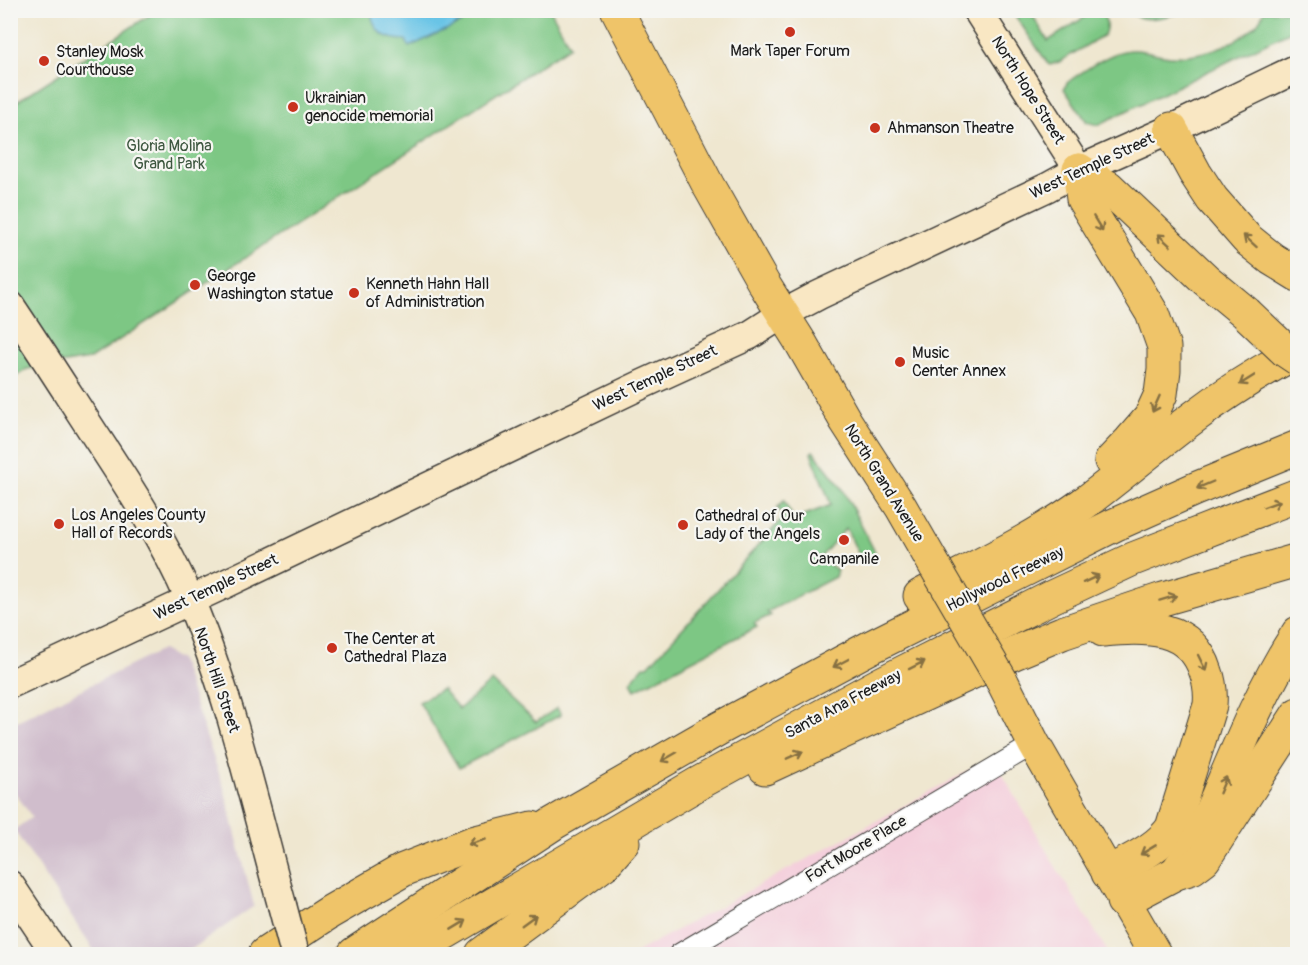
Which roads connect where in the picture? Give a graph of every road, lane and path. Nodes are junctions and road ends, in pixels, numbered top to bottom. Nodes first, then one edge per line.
1 (617, 10) edge
2 (977, 10) edge
3 (1298, 68) edge
4 (1171, 129) junction
5 (1079, 170) junction
6 (1298, 275) edge
7 (10, 305) edge
8 (783, 314) junction
9 (1298, 351) edge
10 (1298, 359) edge
11 (1298, 447) edge
12 (1298, 495) edge
13 (1011, 549) junction
14 (1298, 560) edge
15 (189, 599) junction
16 (1298, 633) edge
17 (1008, 667) junction
18 (10, 684) edge
19 (1298, 714) edge
20 (720, 728) junction
21 (1034, 744) junction
22 (699, 783) junction
23 (648, 814) junction
24 (554, 823) junction
25 (1108, 873) junction
26 (1176, 873) junction
27 (10, 885) edge
28 (1124, 901) junction
29 (56, 954) edge
30 (265, 954) edge
31 (295, 954) edge
32 (354, 954) edge
33 (409, 954) edge
34 (482, 954) edge
35 (679, 954) edge
36 (1155, 954) edge

1 - 8 main road, North Grand Avenue
2 - 5 main road, North Hope Street
3 - 4 main road, West Temple Street
4 - 5 main road, West Temple Street
6 -> 4 highway
5 - 8 main road, West Temple Street
10 -> 5 highway, bridge
5 -> 13 highway
7 - 15 main road, North Hill Street
8 - 15 main road, West Temple Street
8 - 17 main road, North Grand Avenue, bridge
9 -> 13 highway
11 -> 20 highway, Hollywood Freeway
22 -> 12 highway, Santa Ana Freeway
13 - 20 highway
17 -> 14 highway
15 - 18 main road, West Temple Street
15 - 31 main road, North Hill Street, bridge
26 -> 16 highway
17 - 21 main road, North Grand Avenue
22 -> 17 highway
17 -> 25 highway
19 - 26 highway
20 -> 24 highway
21 - 25 main road, North Grand Avenue
21 - 35 street, Fort Moore Place
22 - 23 highway, Santa Ana Freeway
33 -> 23 highway, Santa Ana Freeway
34 -> 23 highway
24 -> 30 highway
24 - 32 highway
25 - 28 main road, North Grand Avenue
26 - 28 highway
27 - 29 main road
28 - 36 main road, North Grand Avenue

